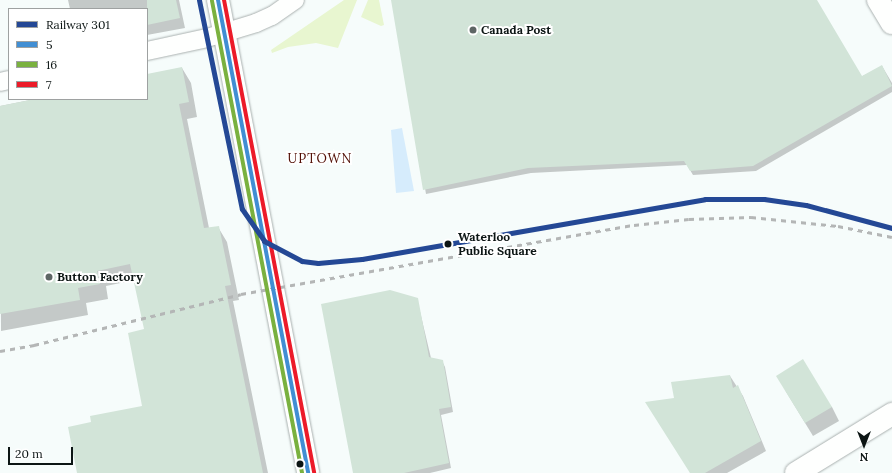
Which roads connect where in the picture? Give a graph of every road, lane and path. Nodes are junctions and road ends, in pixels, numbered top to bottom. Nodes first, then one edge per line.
1 (218, 0) edge
2 (295, 0) edge
3 (878, 0) edge
4 (892, 23) edge
5 (224, 34) junction
6 (148, 51) edge
7 (892, 414) edge
8 (308, 473) edge
9 (796, 473) edge

1 - 5 main road
2 - 5 street
3 - 4 main road
5 - 6 street
5 - 8 main road
7 - 9 main road

